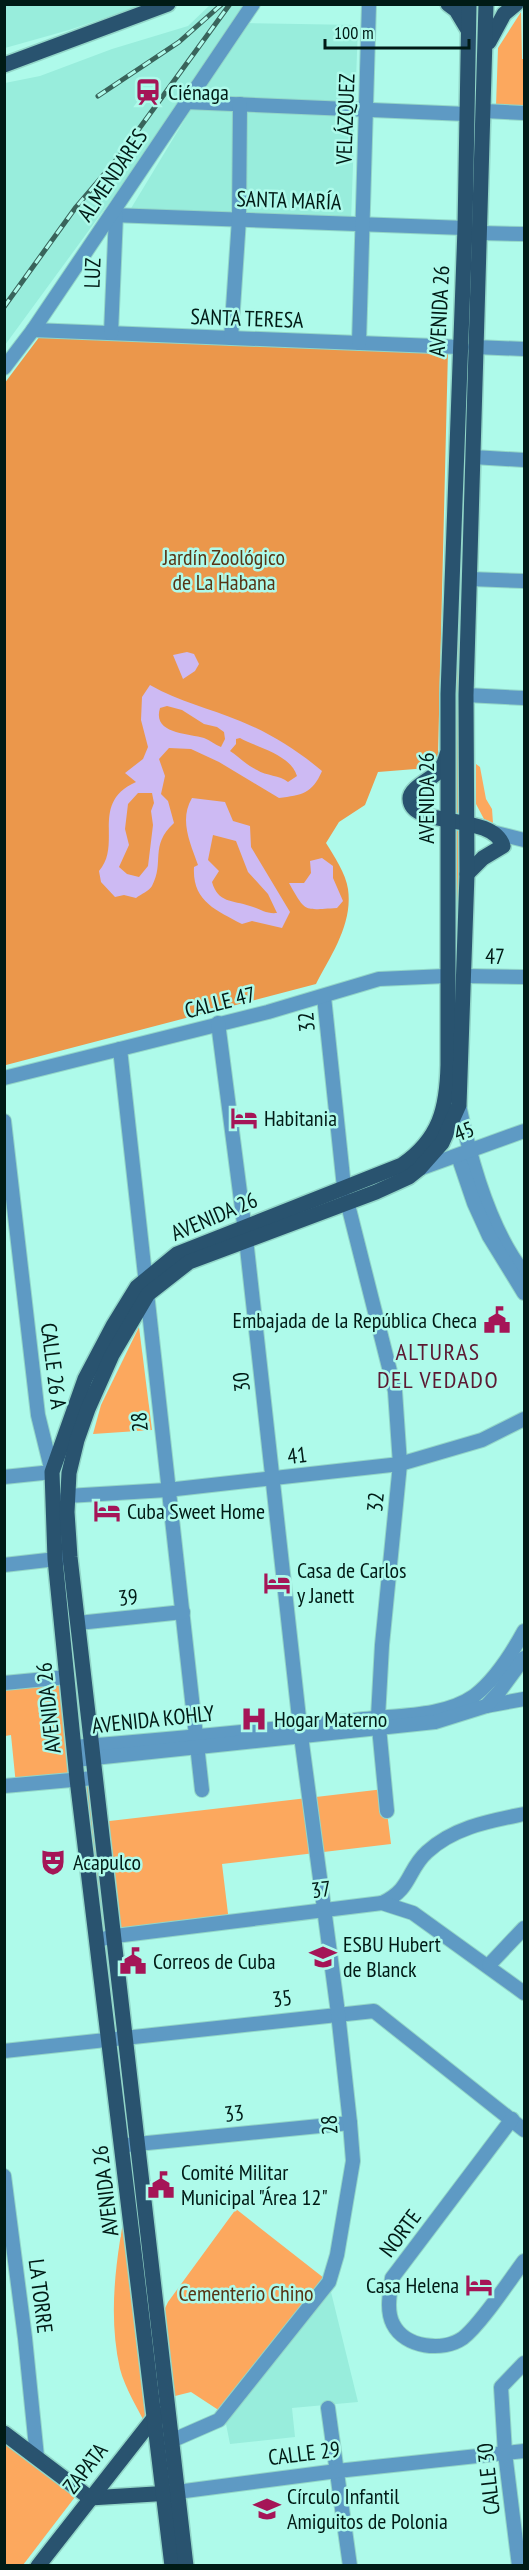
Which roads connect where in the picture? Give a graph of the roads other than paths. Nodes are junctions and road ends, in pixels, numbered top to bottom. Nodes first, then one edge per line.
1 (168, 4) edge
2 (253, 4) edge
3 (369, 4) edge
4 (448, 4) edge
5 (468, 4) edge
6 (486, 4) edge
7 (516, 4) edge
8 (469, 31) junction
9 (486, 47) junction
10 (4, 64) edge
11 (185, 102) junction
12 (240, 104) junction
13 (367, 109) junction
14 (484, 111) junction
15 (525, 113) edge
16 (466, 114) junction
17 (113, 215) junction
18 (239, 219) junction
19 (361, 224) junction
20 (465, 228) junction
21 (480, 233) junction
22 (525, 234) edge
23 (33, 330) junction
24 (111, 333) junction
25 (231, 338) junction
26 (359, 343) junction
27 (467, 347) junction
28 (525, 349) edge
29 (4, 368) edge
30 (473, 457) junction
31 (525, 460) edge
32 (470, 579) junction
33 (525, 581) edge
34 (466, 695) junction
35 (525, 698) edge
36 (448, 752) junction
37 (449, 820) junction
38 (465, 823) junction
39 (510, 839) edge
40 (467, 874) junction
41 (446, 976) junction
42 (464, 976) junction
43 (525, 977) edge
44 (324, 997) junction
45 (218, 1023) junction
46 (120, 1049) junction
47 (4, 1078) edge
48 (459, 1105) junction
49 (4, 1121) edge
50 (525, 1131) edge
51 (463, 1154) junction
52 (419, 1169) junction
53 (345, 1194) junction
54 (8, 1197) edge
55 (245, 1233) junction
56 (521, 1272) edge
57 (147, 1287) junction
58 (525, 1293) edge
59 (525, 1419) edge
60 (400, 1464) junction
61 (52, 1472) junction
62 (4, 1477) edge
63 (273, 1479) junction
64 (167, 1490) junction
65 (67, 1496) junction
66 (63, 1558) junction
67 (4, 1565) edge
68 (183, 1612) junction
69 (78, 1623) junction
70 (525, 1631) edge
71 (525, 1658) edge
72 (67, 1677) junction
73 (4, 1683) edge
74 (484, 1686) junction
75 (499, 1692) junction
76 (520, 1699) edge
77 (486, 1706) junction
78 (378, 1723) junction
79 (300, 1731) junction
80 (197, 1741) junction
81 (92, 1752) junction
82 (75, 1754) junction
83 (94, 1778) junction
84 (77, 1779) junction
85 (4, 1786) edge
86 (202, 1790) dead end
87 (387, 1811) dead end
88 (525, 1814) edge
89 (382, 1903) junction
90 (323, 1910) junction
91 (525, 1928) edge
92 (115, 1936) junction
93 (98, 1940) junction
94 (489, 1965) junction
95 (525, 1993) edge
96 (338, 2013) junction
97 (118, 2038) junction
98 (4, 2051) edge
99 (512, 2119) junction
100 (350, 2122) junction
101 (525, 2130) edge
102 (129, 2145) junction
103 (4, 2176) edge
104 (525, 2261) edge
105 (525, 2363) edge
106 (166, 2398) junction
107 (328, 2408) dead end
108 (155, 2417) junction
109 (4, 2433) edge
110 (171, 2441) junction
111 (525, 2451) edge
112 (505, 2453) junction
113 (37, 2457) junction
114 (337, 2471) junction
115 (170, 2493) junction
116 (90, 2498) junction
117 (38, 2565) edge
118 (172, 2565) edge
119 (186, 2565) edge
120 (350, 2565) edge
121 (519, 2565) edge

1 - 10 main road
2 - 11 street, ALMENDARES
3 - 13 street, VELÁZQUEZ
4 - 8 main road
5 - 8 main road, AVENIDA 26
6 - 9 main road, AVENIDA 26
7 - 9 main road
8 - 16 main road, AVENIDA 26
9 - 14 main road, AVENIDA 26
11 - 12 street
11 - 17 street, ALMENDARES
12 - 13 street
12 - 18 street
13 - 16 street
13 - 19 street, VELÁZQUEZ
14 - 15 street
14 - 21 main road, AVENIDA 26
16 - 20 main road, AVENIDA 26
17 - 18 street, SANTA MARÍA
17 - 23 street, ALMENDARES
17 - 24 street, LUZ
18 - 19 street, SANTA MARÍA
18 - 25 street
19 - 20 street, SANTA MARÍA
19 - 26 street, VELÁZQUEZ
20 - 27 main road, AVENIDA 26
21 - 22 street
21 - 27 main road, AVENIDA 26
23 - 24 street, SANTA TERESA
23 - 29 street, ALMENDARES
24 - 25 street, SANTA TERESA
25 - 26 street, SANTA TERESA
26 - 27 street, SANTA TERESA
27 - 28 street, SANTA TERESA
27 - 30 main road, AVENIDA 26
27 - 36 main road, AVENIDA 26
30 - 31 street
30 - 32 main road, AVENIDA 26
32 - 33 street
32 - 34 main road, AVENIDA 26
34 - 35 street
34 - 38 main road, AVENIDA 26
36 - 37 main road, AVENIDA 26
36 - 37 main road
37 - 38 main road
37 - 41 main road, AVENIDA 26
38 - 39 main road
38 - 40 main road, AVENIDA 26
39 - 40 main road
40 - 42 main road, AVENIDA 26
41 - 44 street, CALLE 47
41 - 53 main road, AVENIDA 26
42 - 43 street, 47
42 - 48 main road, AVENIDA 26
44 - 45 street, CALLE 47
44 - 53 street, 32
45 - 46 street, CALLE 47
45 - 55 street, 30
46 - 47 street, CALLE 47
46 - 57 street, 28
48 - 51 street
48 - 52 main road, AVENIDA 26
49 - 54 street, CALLE 26 A
50 - 51 street, 45
51 - 52 street, 45
51 - 56 street
52 - 53 main road, AVENIDA 26
53 - 55 main road, AVENIDA 26
53 - 60 street, 32
54 - 61 street, CALLE 26 A
55 - 57 main road, AVENIDA 26
55 - 63 street, 30
56 - 58 street
57 - 61 main road, AVENIDA 26
57 - 64 street, 28
57 - 65 main road, AVENIDA 26
59 - 60 street, 41
60 - 63 street, 41
60 - 78 street, 32
61 - 62 street
61 - 65 main road
61 - 66 main road, AVENIDA 26
63 - 64 street, 41
63 - 79 street, 30
64 - 65 street, 41
64 - 68 street, 28
65 - 66 main road, AVENIDA 26
66 - 67 street
66 - 69 main road, AVENIDA 26
66 - 72 main road, AVENIDA 26
68 - 69 street, 39
68 - 80 street, 28
69 - 81 main road, AVENIDA 26
70 - 74 street, AVENIDA KOHLY
71 - 75 street, AVENIDA KOHLY
72 - 73 street
72 - 82 main road, AVENIDA 26
74 - 75 street
74 - 78 street, AVENIDA KOHLY
75 - 76 street
75 - 77 street, AVENIDA KOHLY
76 - 77 street
77 - 78 street, AVENIDA KOHLY
78 - 79 street, AVENIDA KOHLY
78 - 87 street, 32
79 - 80 street, AVENIDA KOHLY
79 - 90 street, 28
80 - 81 street, AVENIDA KOHLY
80 - 86 street, 28
81 - 82 street, AVENIDA KOHLY
81 - 83 main road, AVENIDA 26
82 - 84 main road, AVENIDA 26
83 - 84 street
83 - 92 main road, AVENIDA 26
84 - 85 street
84 - 93 main road, AVENIDA 26
88 - 89 street
89 - 90 street, 37
89 - 94 street, 37
90 - 92 street, 37
90 - 96 street, 28
91 - 94 street
92 - 93 street, 37
92 - 97 main road, AVENIDA 26
93 - 97 main road, AVENIDA 26
94 - 95 street, 37
96 - 97 street, 35
96 - 99 street, 35
96 - 100 street, 28
97 - 98 street, 35
97 - 102 main road, AVENIDA 26
99 - 101 street, 35
99 - 104 street, NORTE
100 - 102 street, 33
100 - 110 street, 28
102 - 106 main road, AVENIDA 26
102 - 108 main road, AVENIDA 26
103 - 113 street, LA TORRE
105 - 112 street, CALLE 30
106 - 108 main road, ZAPATA
106 - 110 main road, AVENIDA 26
107 - 114 street
108 - 115 main road, AVENIDA 26
108 - 116 main road, ZAPATA
109 - 113 main road
110 - 115 main road, AVENIDA 26
111 - 112 street, CALLE 29
112 - 114 street, CALLE 29
112 - 121 street, CALLE 30
113 - 116 main road
114 - 115 street, CALLE 29
114 - 120 street
115 - 116 main road, CALLE 29
115 - 118 main road, AVENIDA 26
115 - 119 main road, AVENIDA 26
116 - 117 main road, ZAPATA

